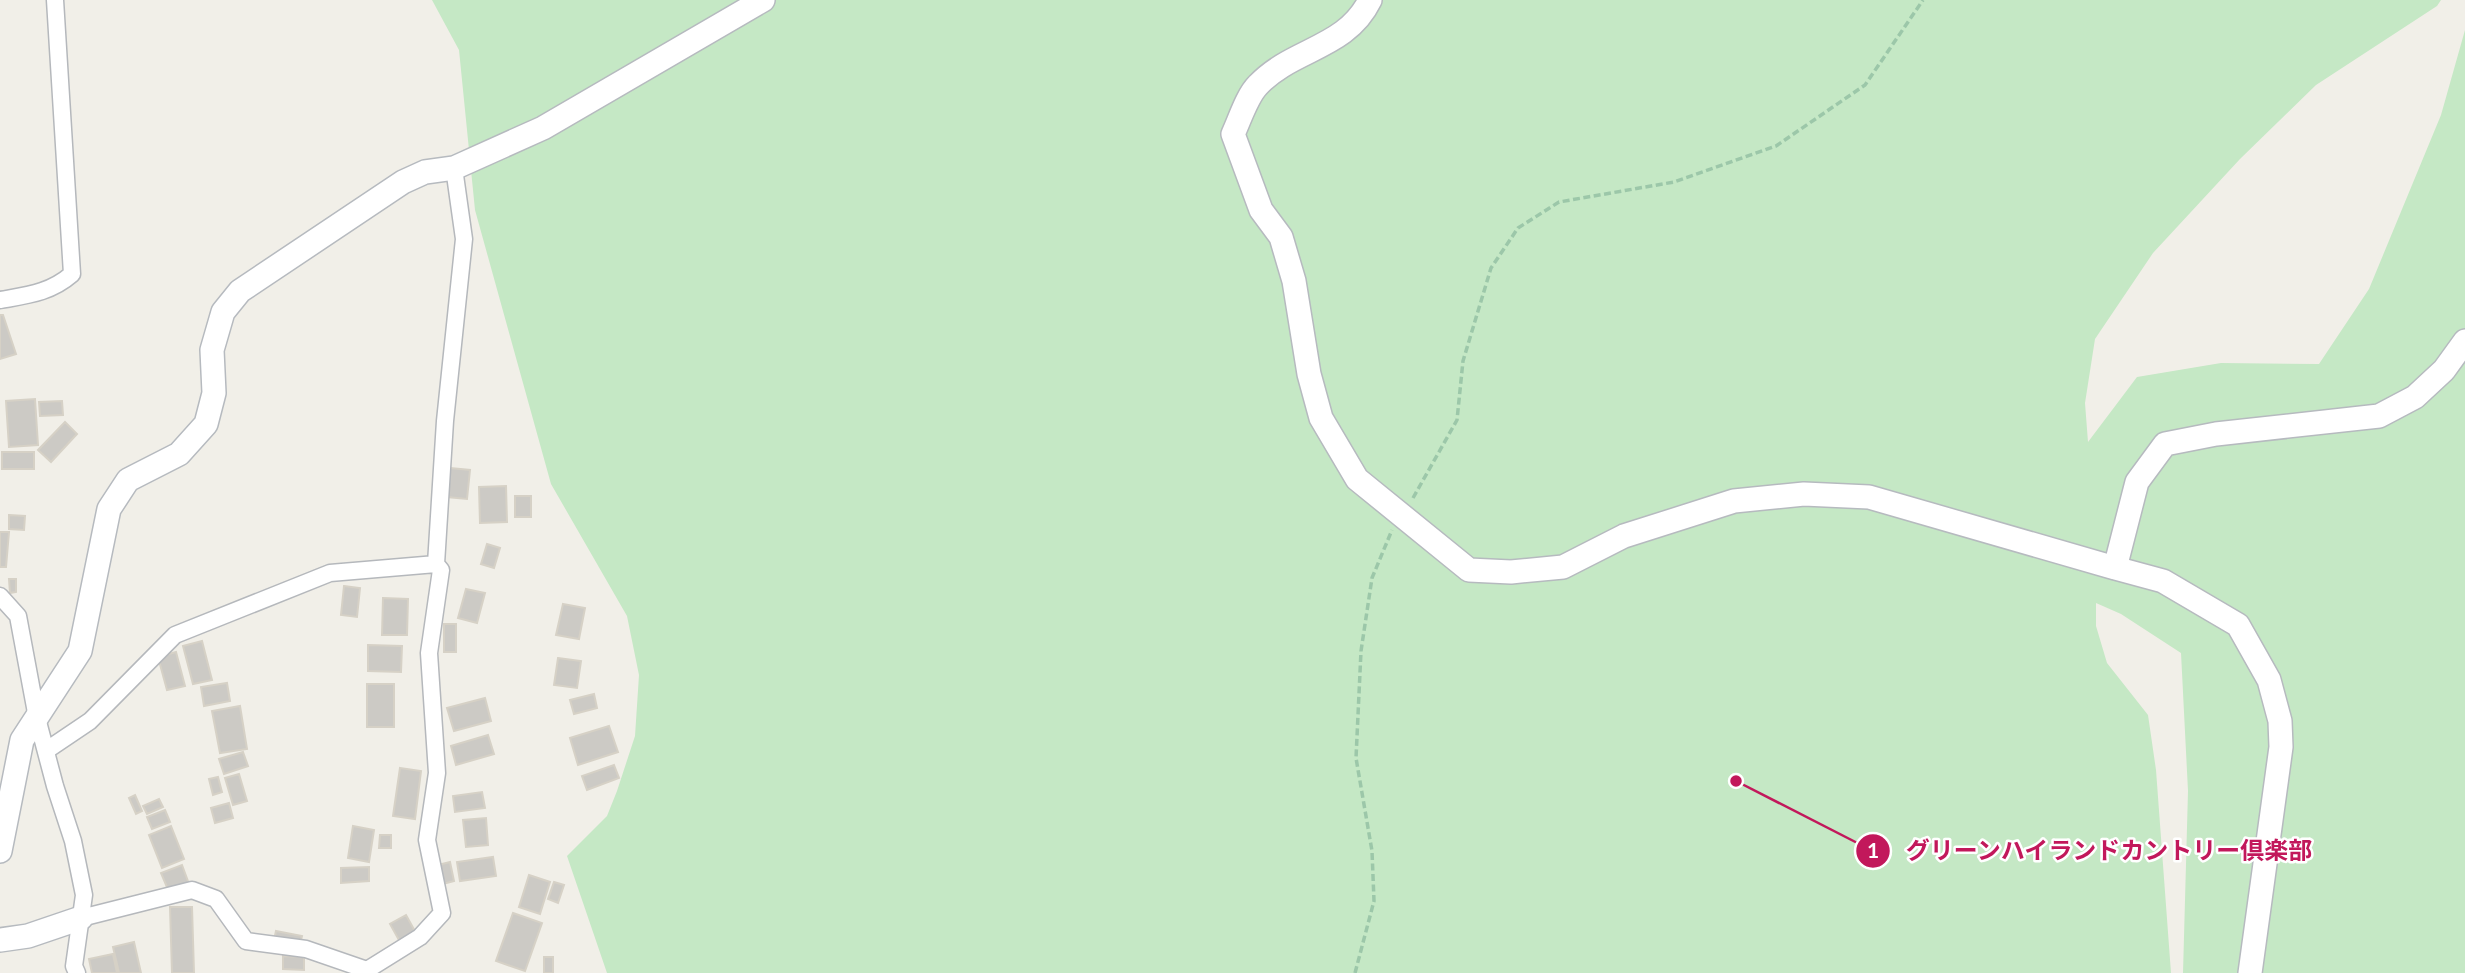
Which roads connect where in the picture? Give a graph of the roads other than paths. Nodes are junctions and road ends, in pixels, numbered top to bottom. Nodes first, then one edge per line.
1 (55, 0) edge
2 (763, 0) edge
3 (1370, 0) edge
4 (454, 168) junction
5 (0, 300) edge
6 (2465, 341) edge
7 (436, 564) junction
8 (2115, 568) junction
9 (0, 596) edge
10 (37, 718) junction
11 (47, 750) junction
12 (0, 851) edge
13 (81, 918) junction
14 (0, 940) edge
15 (368, 972) edge
16 (76, 973) edge
17 (2250, 973) edge

1 - 5 street
2 - 4 street
3 - 8 street
4 - 7 street
4 - 10 street
6 - 8 street
7 - 11 street
7 - 15 street
8 - 17 street
9 - 10 street
10 - 11 street
10 - 12 street
11 - 13 street
13 - 14 street
13 - 15 street
13 - 16 street

